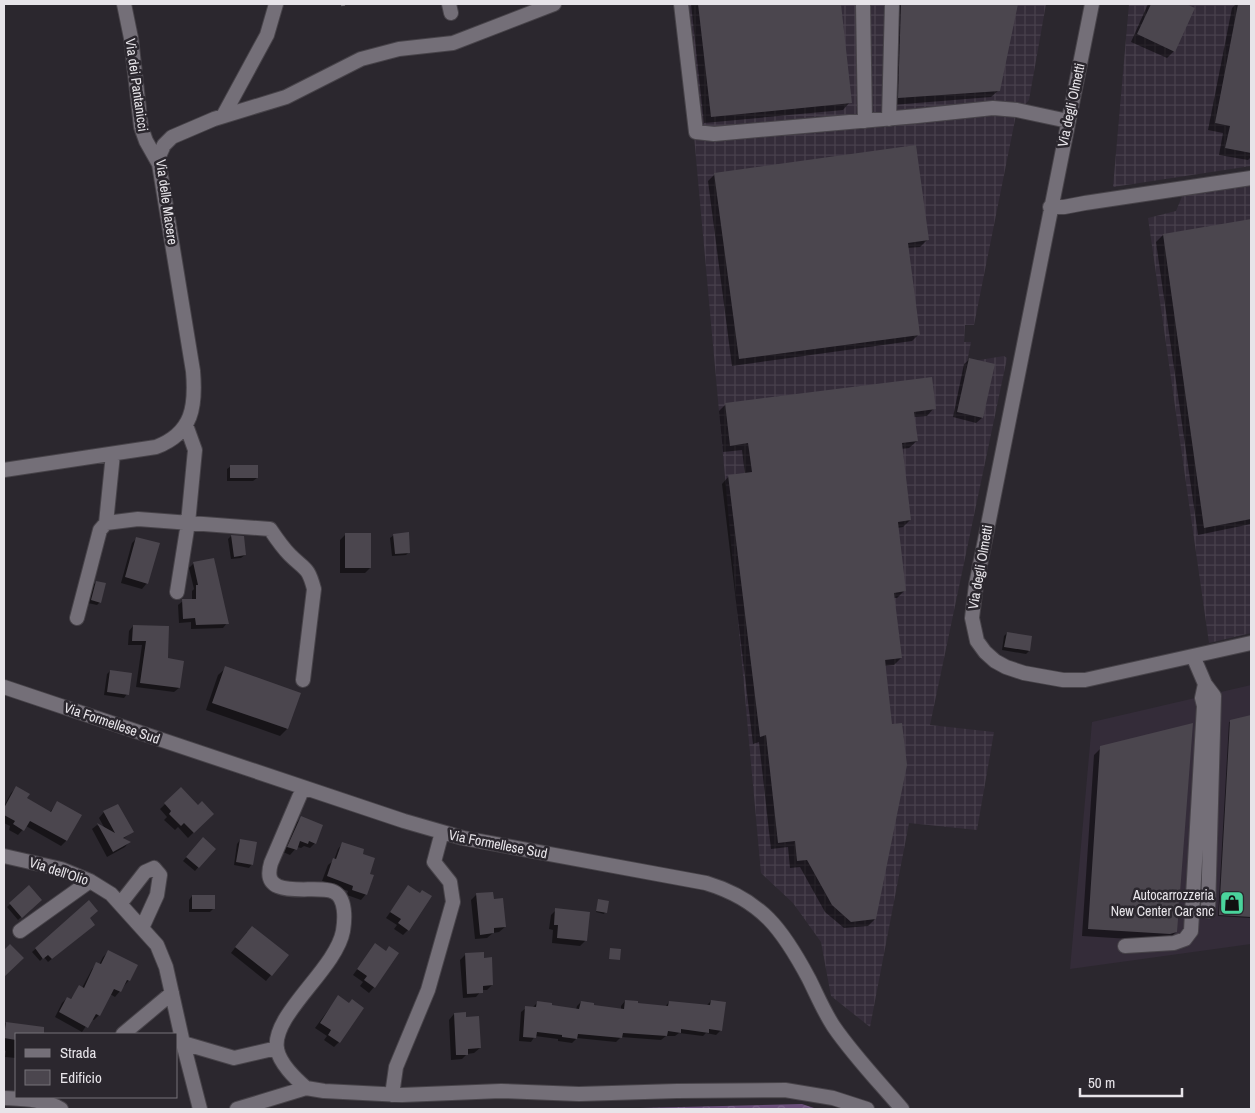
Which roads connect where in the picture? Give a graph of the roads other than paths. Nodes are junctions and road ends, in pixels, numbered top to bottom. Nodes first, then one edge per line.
1 (124, 4) edge
2 (276, 4) edge
3 (554, 4) edge
4 (681, 4) edge
5 (863, 4) edge
6 (892, 4) edge
7 (1092, 4) edge
8 (223, 116) junction
9 (889, 119) junction
10 (865, 121) junction
11 (1068, 121) junction
12 (159, 164) junction
13 (1251, 178) edge
14 (1050, 207) junction
15 (186, 425) junction
16 (113, 454) junction
17 (4, 470) edge
18 (106, 523) junction
19 (188, 523) junction
20 (177, 592) dead end
21 (76, 618) dead end
22 (1251, 643) edge
23 (1194, 656) junction
24 (303, 680) dead end
25 (1205, 684) junction
26 (4, 687) edge
27 (303, 788) junction
28 (442, 832) junction
29 (4, 856) edge
30 (90, 880) junction
31 (116, 899) junction
32 (1208, 911) dead end
33 (142, 928) junction
34 (20, 931) dead end
35 (1125, 946) dead end
36 (172, 993) junction
37 (124, 1033) edge
38 (183, 1043) junction
39 (277, 1048) junction
40 (306, 1088) junction
41 (392, 1095) junction
42 (4, 1098) edge
43 (61, 1109) edge
44 (200, 1109) edge
45 (237, 1109) edge
46 (867, 1109) edge
47 (902, 1109) edge

1 - 12 street, Via dei Pantanicci
2 - 8 street
3 - 8 street, Via delle Macere
4 - 10 street
5 - 10 street
6 - 9 street
7 - 11 street, Via degli Olmetti
8 - 12 street, Via delle Macere
9 - 10 street
9 - 11 street
11 - 14 street, Via degli Olmetti
12 - 15 street, Via delle Macere
13 - 14 street
14 - 23 street, Via degli Olmetti
15 - 16 street
15 - 19 street
16 - 17 street
16 - 18 street
18 - 19 street
18 - 21 street
19 - 20 street
19 - 24 street
22 - 23 street, Via degli Olmetti
23 - 25 street
25 - 32 street
25 - 35 street
26 - 27 street, Via Formellese Sud
27 - 28 street, Via Formellese Sud
27 - 39 street
28 - 41 street
28 - 47 street, Via Formellese Sud
29 - 30 street, Via dell'Olio
30 - 31 street, Via dell'Olio
30 - 34 street
31 - 33 street, Via dell'Olio
31 - 33 street
33 - 36 street, Via dell'Olio
36 - 37 street
36 - 38 street, Via dell'Olio
38 - 39 street
38 - 44 street, Via dell'Olio
39 - 40 street
40 - 41 street
40 - 45 street
41 - 46 street
42 - 43 street

